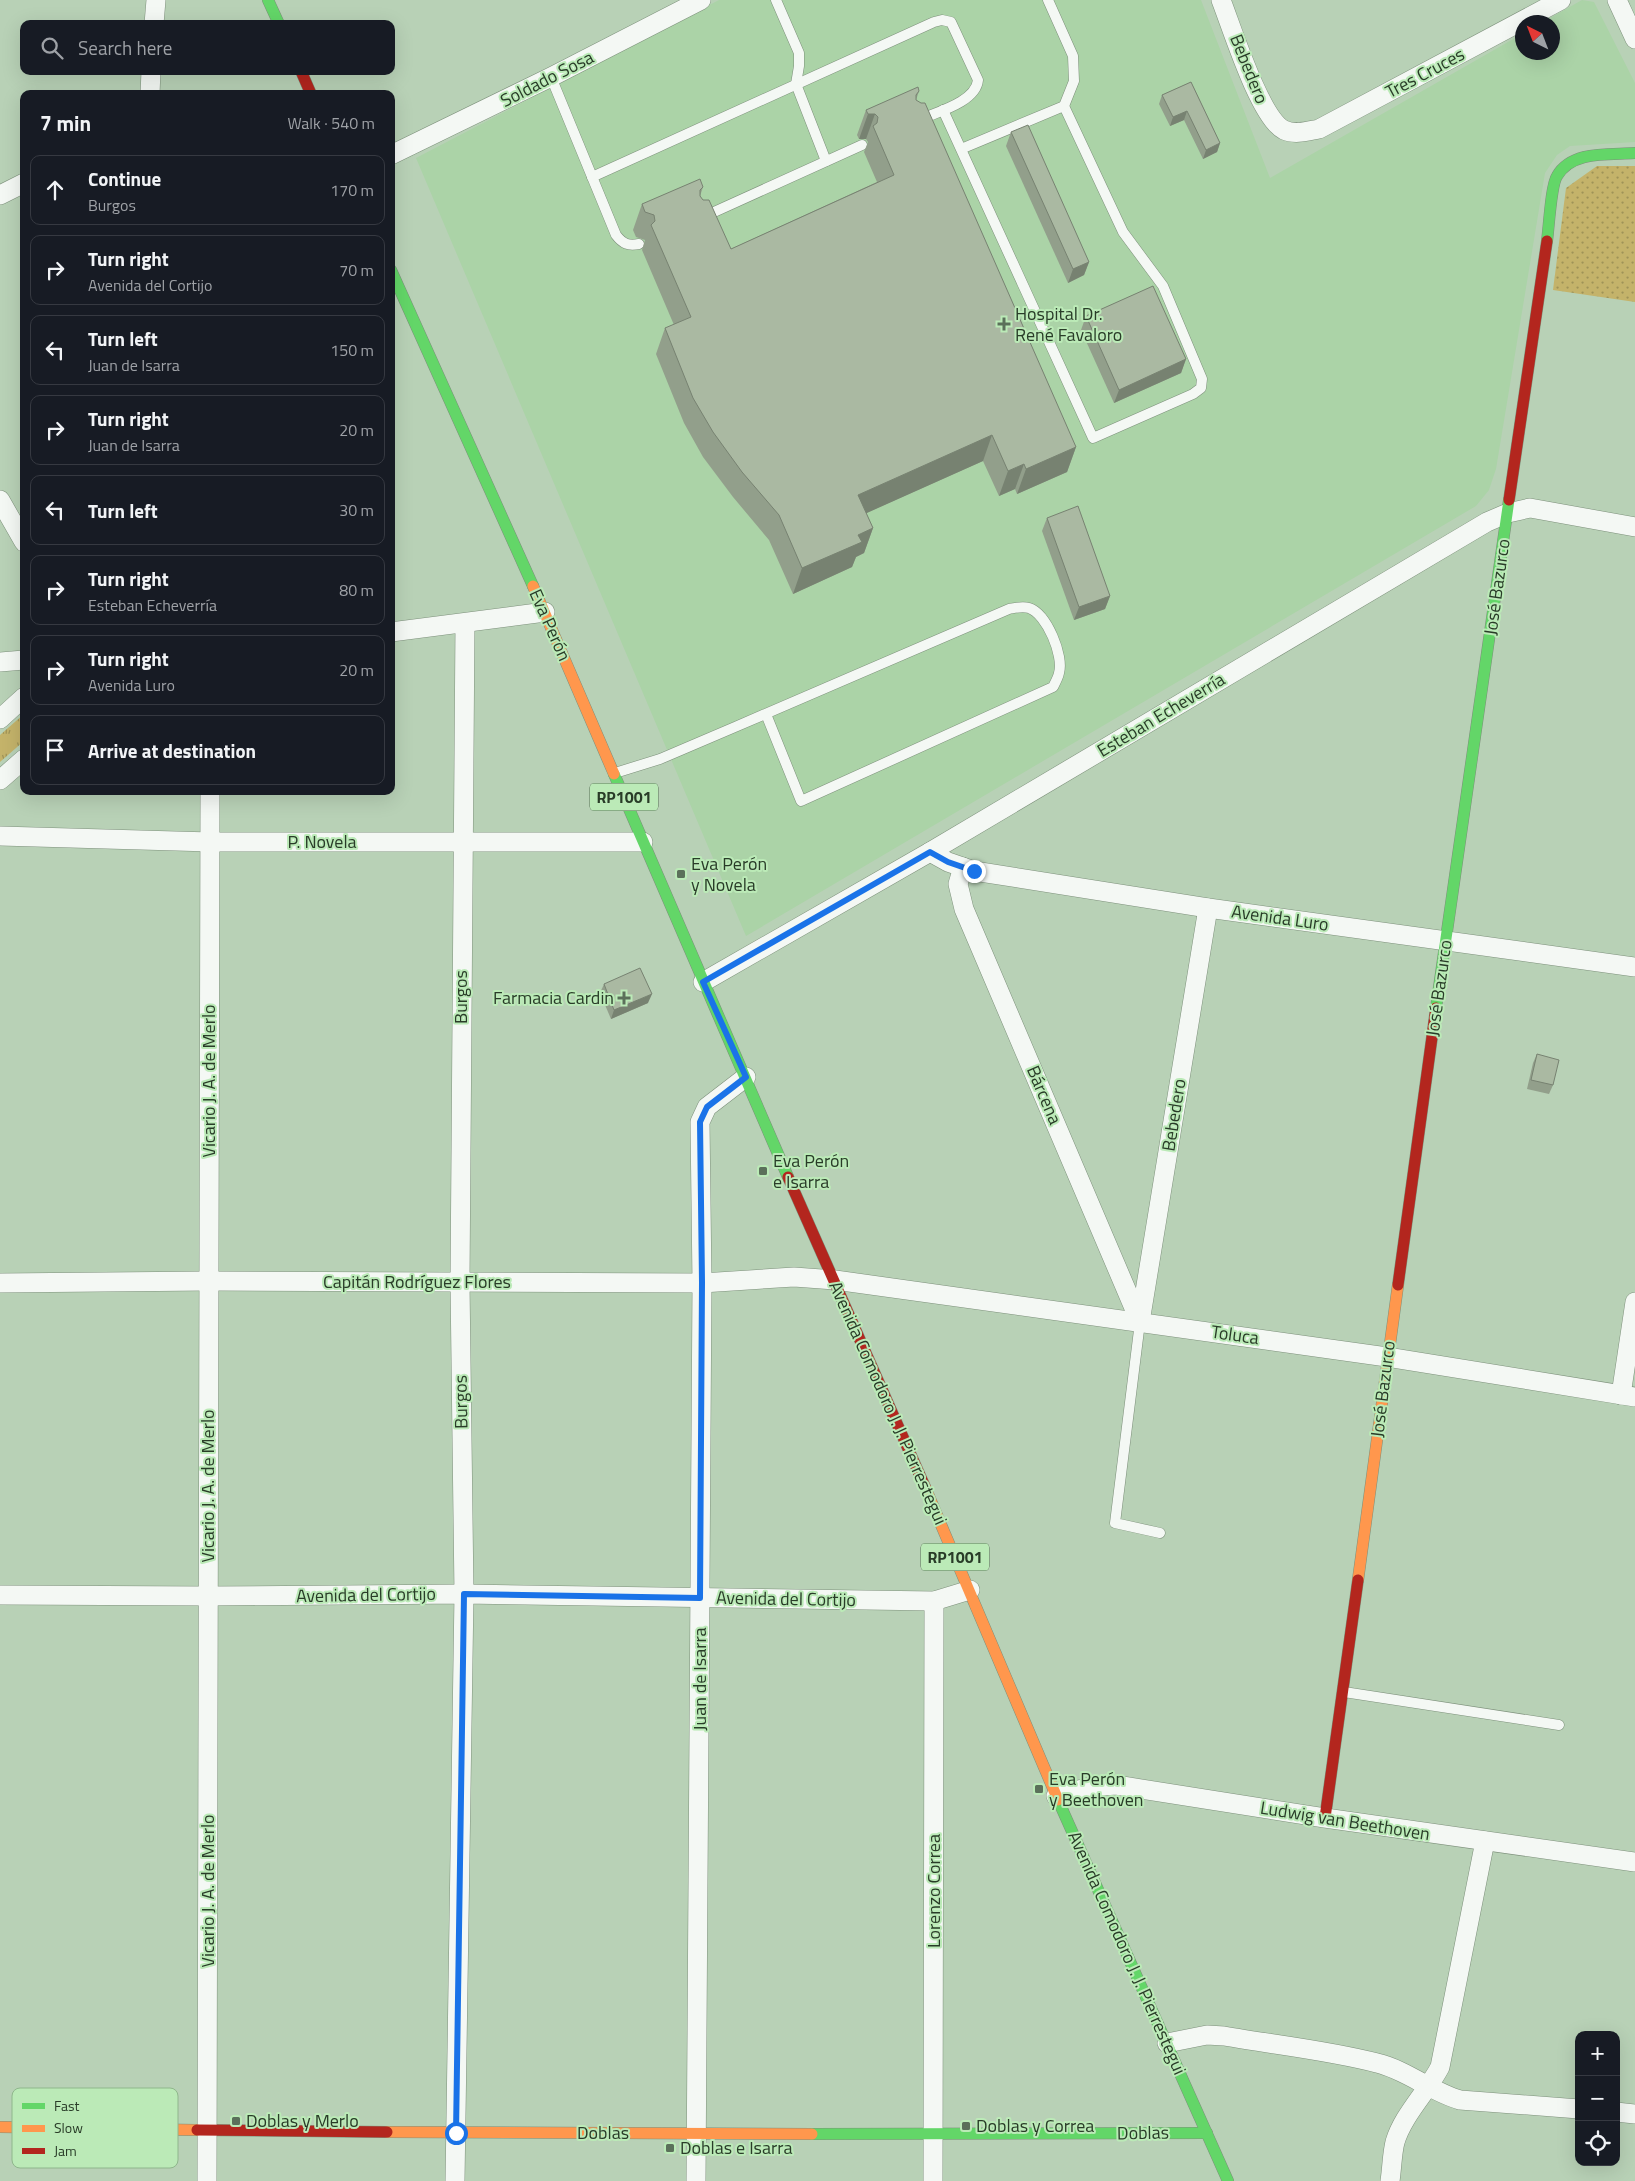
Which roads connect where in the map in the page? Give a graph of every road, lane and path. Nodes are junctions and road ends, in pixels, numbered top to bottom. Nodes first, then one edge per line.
1 (156, 0) edge
2 (268, 0) edge
3 (701, 0) edge
4 (776, 0) edge
5 (1048, 0) edge
6 (1221, 0) edge
7 (1561, 0) edge
8 (1617, 0) edge
9 (154, 20) edge
10 (277, 20) edge
11 (1635, 39) edge
12 (151, 75) edge
13 (303, 75) edge
14 (551, 77) junction
15 (796, 84) junction
16 (150, 90) edge
17 (309, 90) edge
18 (1064, 106) junction
19 (943, 110) junction
20 (913, 122) edge
21 (1285, 131) joint
22 (862, 145) dead end
23 (962, 149) junction
24 (395, 153) edge
25 (1635, 154) edge
26 (826, 161) junction
27 (592, 177) junction
28 (20, 185) edge
29 (0, 195) edge
30 (697, 219) edge
31 (639, 244) dead end
32 (395, 279) edge
33 (0, 500) edge
34 (1508, 513) junction
35 (1635, 527) edge
36 (20, 535) edge
37 (545, 612) junction
38 (465, 623) junction
39 (395, 632) edge
40 (20, 660) edge
41 (0, 662) edge
42 (20, 701) edge
43 (766, 714) junction
44 (0, 719) edge
45 (20, 762) edge
46 (614, 773) junction
47 (0, 780) edge
48 (210, 795) edge
49 (0, 836) edge
50 (462, 841) junction
51 (211, 842) junction
52 (643, 842) junction
53 (930, 852) junction
54 (963, 867) junction
55 (1208, 908) junction
56 (1445, 940) junction
57 (1635, 967) edge
58 (703, 982) junction
59 (746, 1077) junction
60 (835, 1280) junction
61 (208, 1281) junction
62 (702, 1282) junction
63 (0, 1283) edge
64 (460, 1283) junction
65 (1635, 1302) edge
66 (1140, 1322) junction
67 (1387, 1357) junction
68 (1628, 1396) edge
69 (1160, 1533) dead end
70 (970, 1590) junction
71 (464, 1594) junction
72 (0, 1595) edge
73 (208, 1596) junction
74 (700, 1598) junction
75 (934, 1601) junction
76 (1343, 1692) junction
77 (1559, 1725) dead end
78 (1056, 1796) junction
79 (1325, 1818) junction
80 (1485, 1842) junction
81 (1635, 1862) edge
82 (1167, 2043) junction
83 (1430, 2085) junction
84 (1575, 2109) edge
85 (1620, 2112) edge
86 (1635, 2114) edge
87 (178, 2130) edge
88 (208, 2131) junction
89 (456, 2133) junction
90 (698, 2133) junction
91 (1207, 2133) junction
92 (934, 2135) junction
93 (207, 2181) edge
94 (455, 2181) edge
95 (696, 2181) edge
96 (934, 2181) edge
97 (1228, 2181) edge
98 (1390, 2181) edge

1 - 9 street
2 - 10 street
3 - 14 street, Soldado Sosa
4 - 15 lane
5 - 18 lane
6 - 21 street, Bebedero
7 - 21 street, Tres Cruces
8 - 11 street
12 - 16 street
13 - 17 street
14 - 24 street, Soldado Sosa
14 - 27 lane
15 - 19 lane
15 - 26 lane
15 - 27 lane
18 - 23 lane
18 - 23 lane
19 - 20 lane
19 - 23 lane
22 - 26 lane
25 - 34 street, José Bazurco
26 - 30 lane
27 - 31 lane
28 - 29 street
32 - 37 street, Eva Perón / RP1001
33 - 36 street
34 - 35 street, Esteban Echeverría
34 - 53 street, Esteban Echeverría
34 - 56 street, José Bazurco
37 - 38 street
37 - 46 street, Eva Perón / RP1001
38 - 39 street
38 - 50 street, Burgos
40 - 41 street
42 - 44 street
43 - 43 lane
43 - 46 lane
45 - 47 street
46 - 52 street, Eva Perón / RP1001
48 - 51 street, Vicario J. A. de Merlo
49 - 51 street, P. Novela
50 - 51 street, P. Novela
50 - 52 street, P. Novela
50 - 64 street, Burgos
51 - 61 street, Vicario J. A. de Merlo
52 - 58 street, Eva Perón / RP1001
53 - 54 street, Avenida Luro
53 - 58 street, Esteban Echeverría
54 - 55 street, Avenida Luro
54 - 66 street, Bárcena
55 - 56 street, Avenida Luro
55 - 66 street, Bebedero
56 - 57 street, Avenida Luro
56 - 67 street, José Bazurco
58 - 59 street, Avenida Comodoro J. J. Pierrestegui / RP1001
59 - 60 street, Avenida Comodoro J. J. Pierrestegui / RP1001
59 - 62 street, Juan de Isarra
60 - 62 street, Capitán Rodríguez Flores
60 - 66 street, Toluca
60 - 70 street, Avenida Comodoro J. J. Pierrestegui / RP1001
61 - 63 street, Capitán Rodríguez Flores
61 - 64 street, Capitán Rodríguez Flores
61 - 73 street, Vicario J. A. de Merlo
62 - 64 street, Capitán Rodríguez Flores
62 - 74 street, Juan de Isarra
64 - 71 street, Burgos
65 - 68 street
66 - 67 street, Toluca
66 - 69 lane
67 - 68 street, Toluca
67 - 76 street, José Bazurco
70 - 75 street, Avenida del Cortijo
70 - 78 street, Avenida Comodoro J. J. Pierrestegui / RP1001
71 - 73 street, Avenida del Cortijo
71 - 74 street, Avenida del Cortijo
71 - 89 street, Burgos
72 - 73 street, Avenida del Cortijo
73 - 88 street, Vicario J. A. de Merlo
74 - 75 street, Avenida del Cortijo
74 - 90 street, Juan de Isarra
75 - 92 street, Lorenzo Correa
76 - 77 lane
76 - 79 street, José Bazurco
78 - 79 street, Ludwig van Beethoven
78 - 82 street, Avenida Comodoro J. J. Pierrestegui / RP1001
79 - 80 street, Ludwig van Beethoven
80 - 81 street, Ludwig van Beethoven
80 - 83 street
82 - 83 street
82 - 91 street, Avenida Comodoro J. J. Pierrestegui / RP1001
83 - 84 street
83 - 98 street
85 - 86 street
87 - 88 street, Doblas
88 - 89 street, Doblas
88 - 93 street, Vicario J. A. de Merlo
89 - 90 street, Doblas
89 - 94 street, Burgos
90 - 92 street, Doblas
90 - 95 street, Juan de Isarra
91 - 92 street, Doblas
91 - 97 street, Avenida Comodoro J. J. Pierrestegui / RP1001
92 - 96 street, Lorenzo Correa

